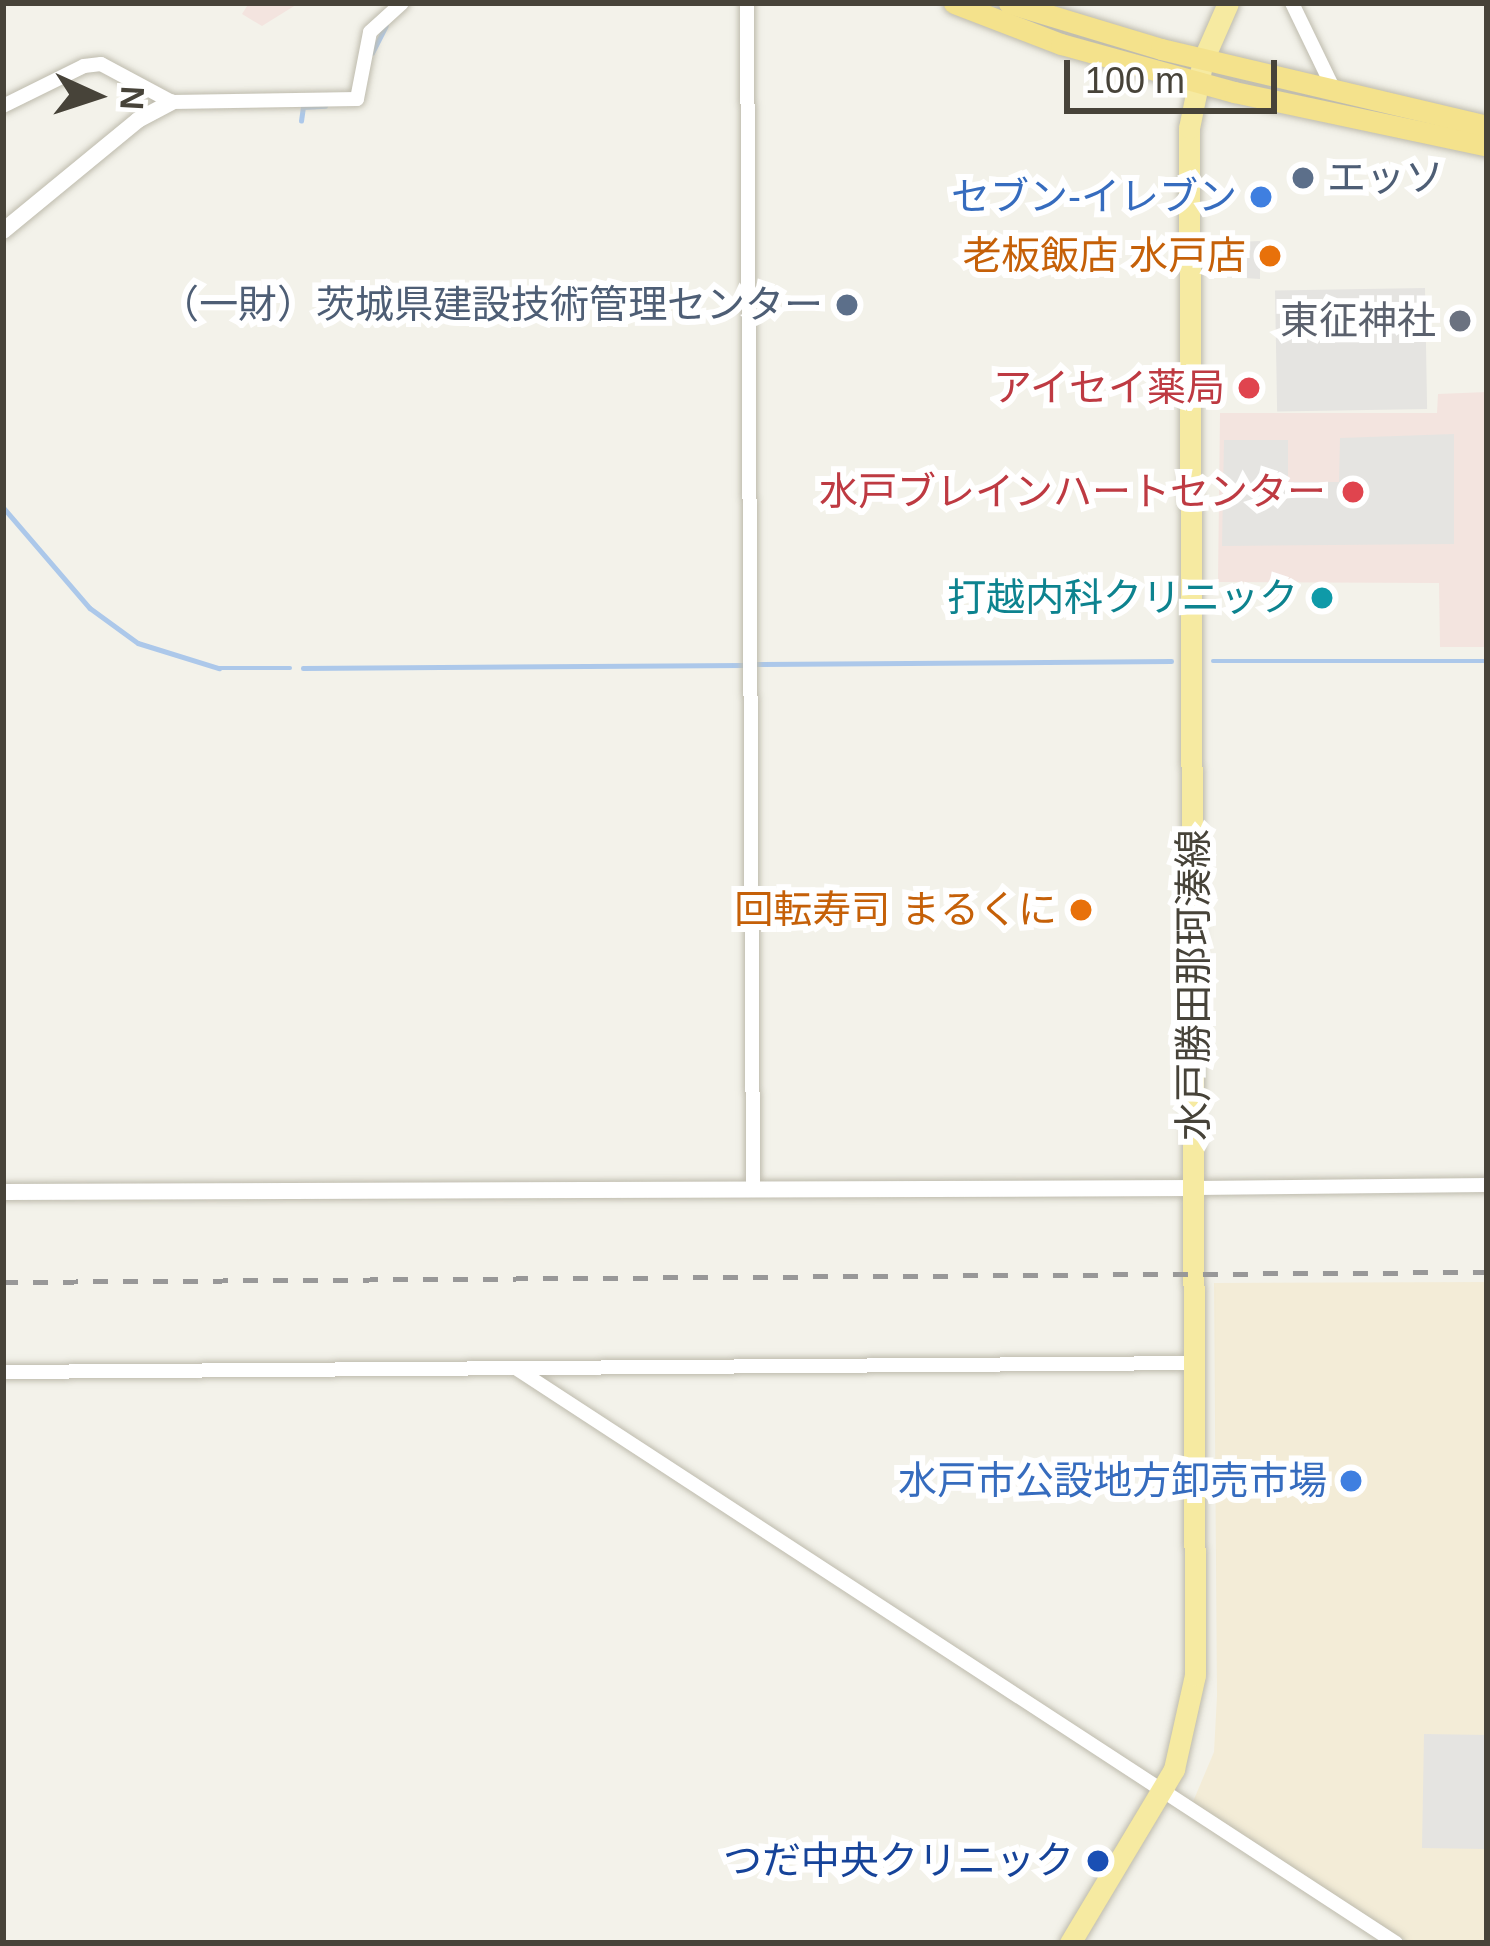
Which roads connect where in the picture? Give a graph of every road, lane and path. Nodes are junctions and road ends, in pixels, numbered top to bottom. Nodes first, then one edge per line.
1 (376, 3) edge
2 (402, 3) edge
3 (747, 3) edge
4 (954, 3) edge
5 (1009, 3) edge
6 (1228, 3) edge
7 (1292, 3) edge
8 (386, 17) junction
9 (1200, 71) junction
10 (1334, 90) junction
11 (172, 102) junction
12 (3, 106) edge
13 (1487, 126) edge
14 (1487, 146) edge
15 (3, 231) edge
16 (1487, 1185) edge
17 (1195, 1188) junction
18 (753, 1189) junction
19 (3, 1192) edge
20 (1196, 1363) junction
21 (517, 1369) junction
22 (3, 1372) edge
23 (1163, 1791) junction
24 (1070, 1943) edge
25 (1396, 1943) edge

1 - 8 street
2 - 8 street
3 - 18 street
4 - 9 highway
5 - 9 highway
6 - 9 main road, 水戸勝田那珂湊線
7 - 10 street
8 - 11 street
9 - 10 highway
9 - 14 highway
9 - 17 main road, 水戸勝田那珂湊線
10 - 13 highway
11 - 12 street
11 - 15 street
16 - 17 street
17 - 18 street
17 - 20 main road, 水戸勝田那珂湊線
18 - 19 street
20 - 21 street
20 - 23 main road, 水戸勝田那珂湊線
21 - 22 street
21 - 23 street
23 - 24 main road, 水戸勝田那珂湊線
23 - 25 street

